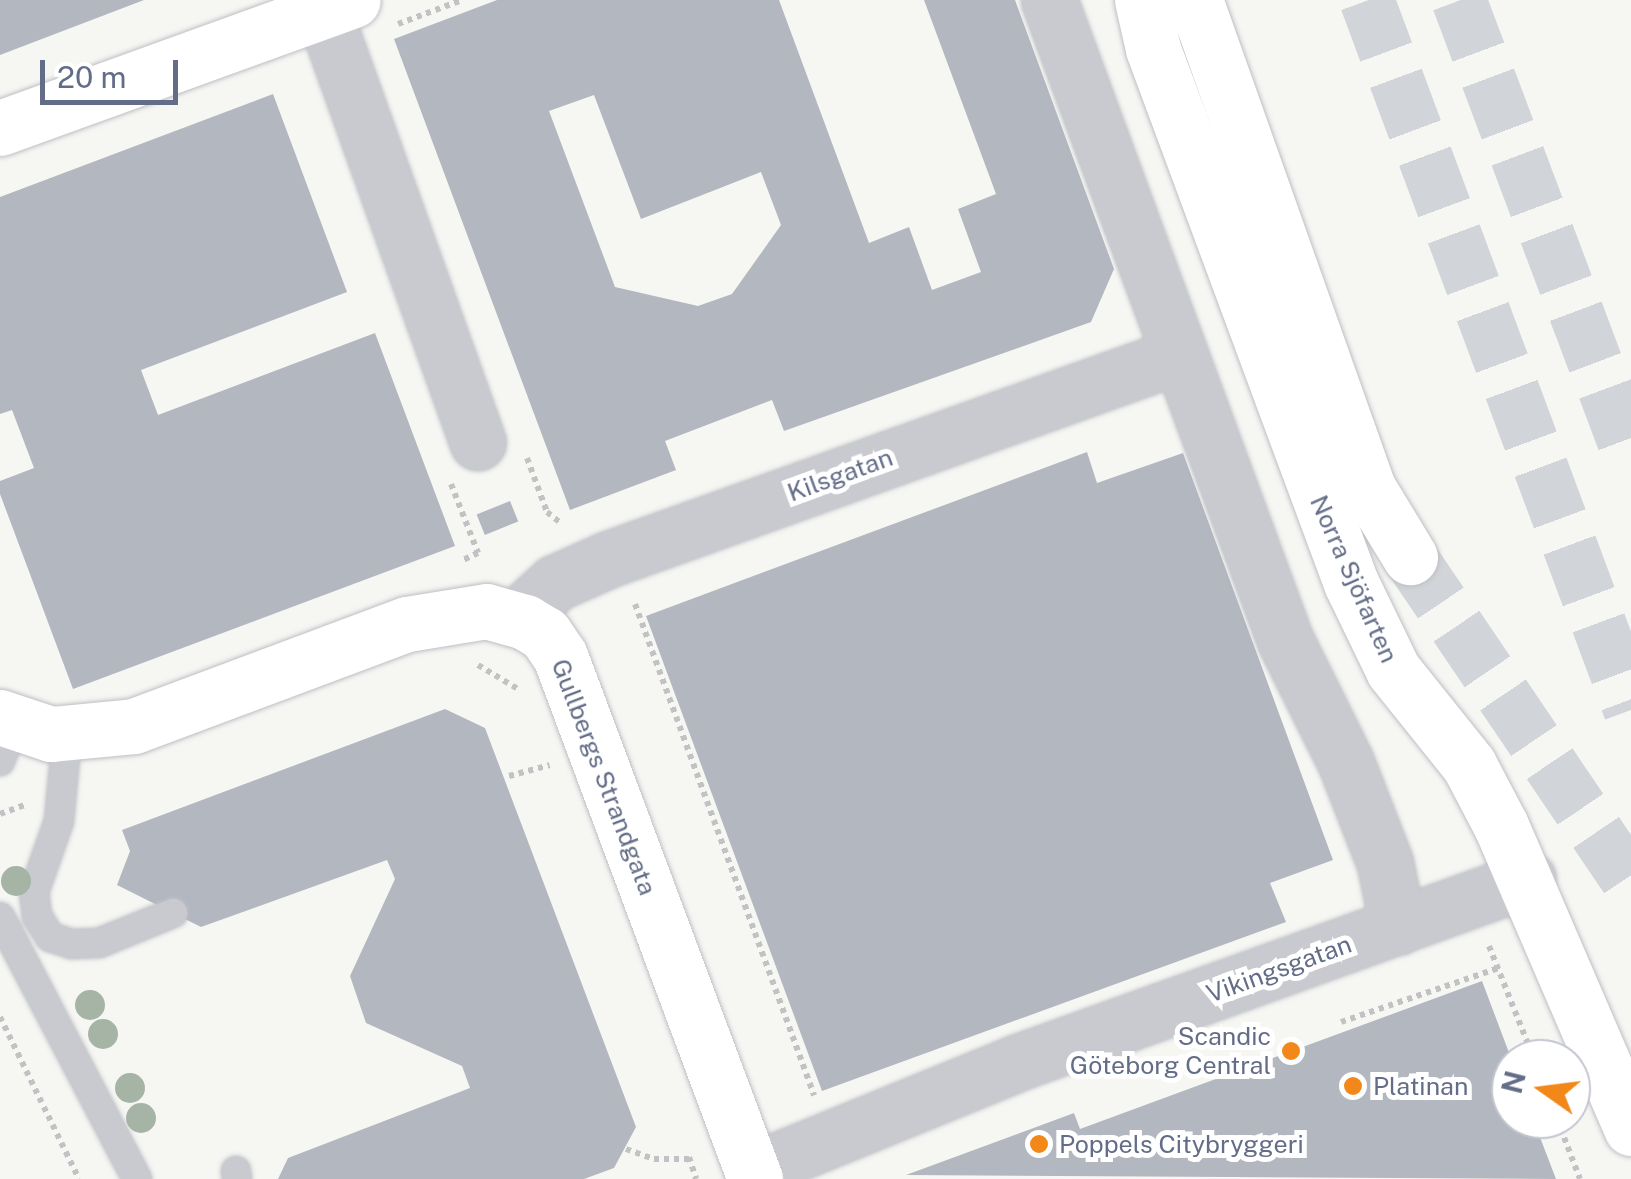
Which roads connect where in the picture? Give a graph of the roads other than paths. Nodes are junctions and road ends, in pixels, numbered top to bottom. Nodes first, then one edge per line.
1 (1049, 0) edge
2 (1142, 0) edge
3 (1195, 0) edge
4 (338, 5) edge
5 (0, 128) edge
6 (1178, 356) junction
7 (478, 442) road end
8 (1410, 557) tunnel mouth
9 (516, 618) junction
10 (5, 734) edge
11 (67, 735) junction
12 (1528, 879) junction
13 (173, 913) dead end
14 (0, 917) edge
15 (1398, 927) junction
16 (1631, 1128) edge
17 (753, 1175) edge
18 (137, 1179) edge

1 - 6 street
2 - 12 main road, Norra Sjöfarten
3 - 8 main road
4 - 5 main road
4 - 7 street
6 - 9 street, Kilsgatan
6 - 15 street
9 - 11 main road
9 - 17 main road, Gullbergs Strandgata
10 - 11 main road
11 - 13 lane
12 - 15 street, Vikingsgatan
12 - 16 main road, Norra Sjöfarten
14 - 18 lane
15 - 17 street, Vikingsgatan

